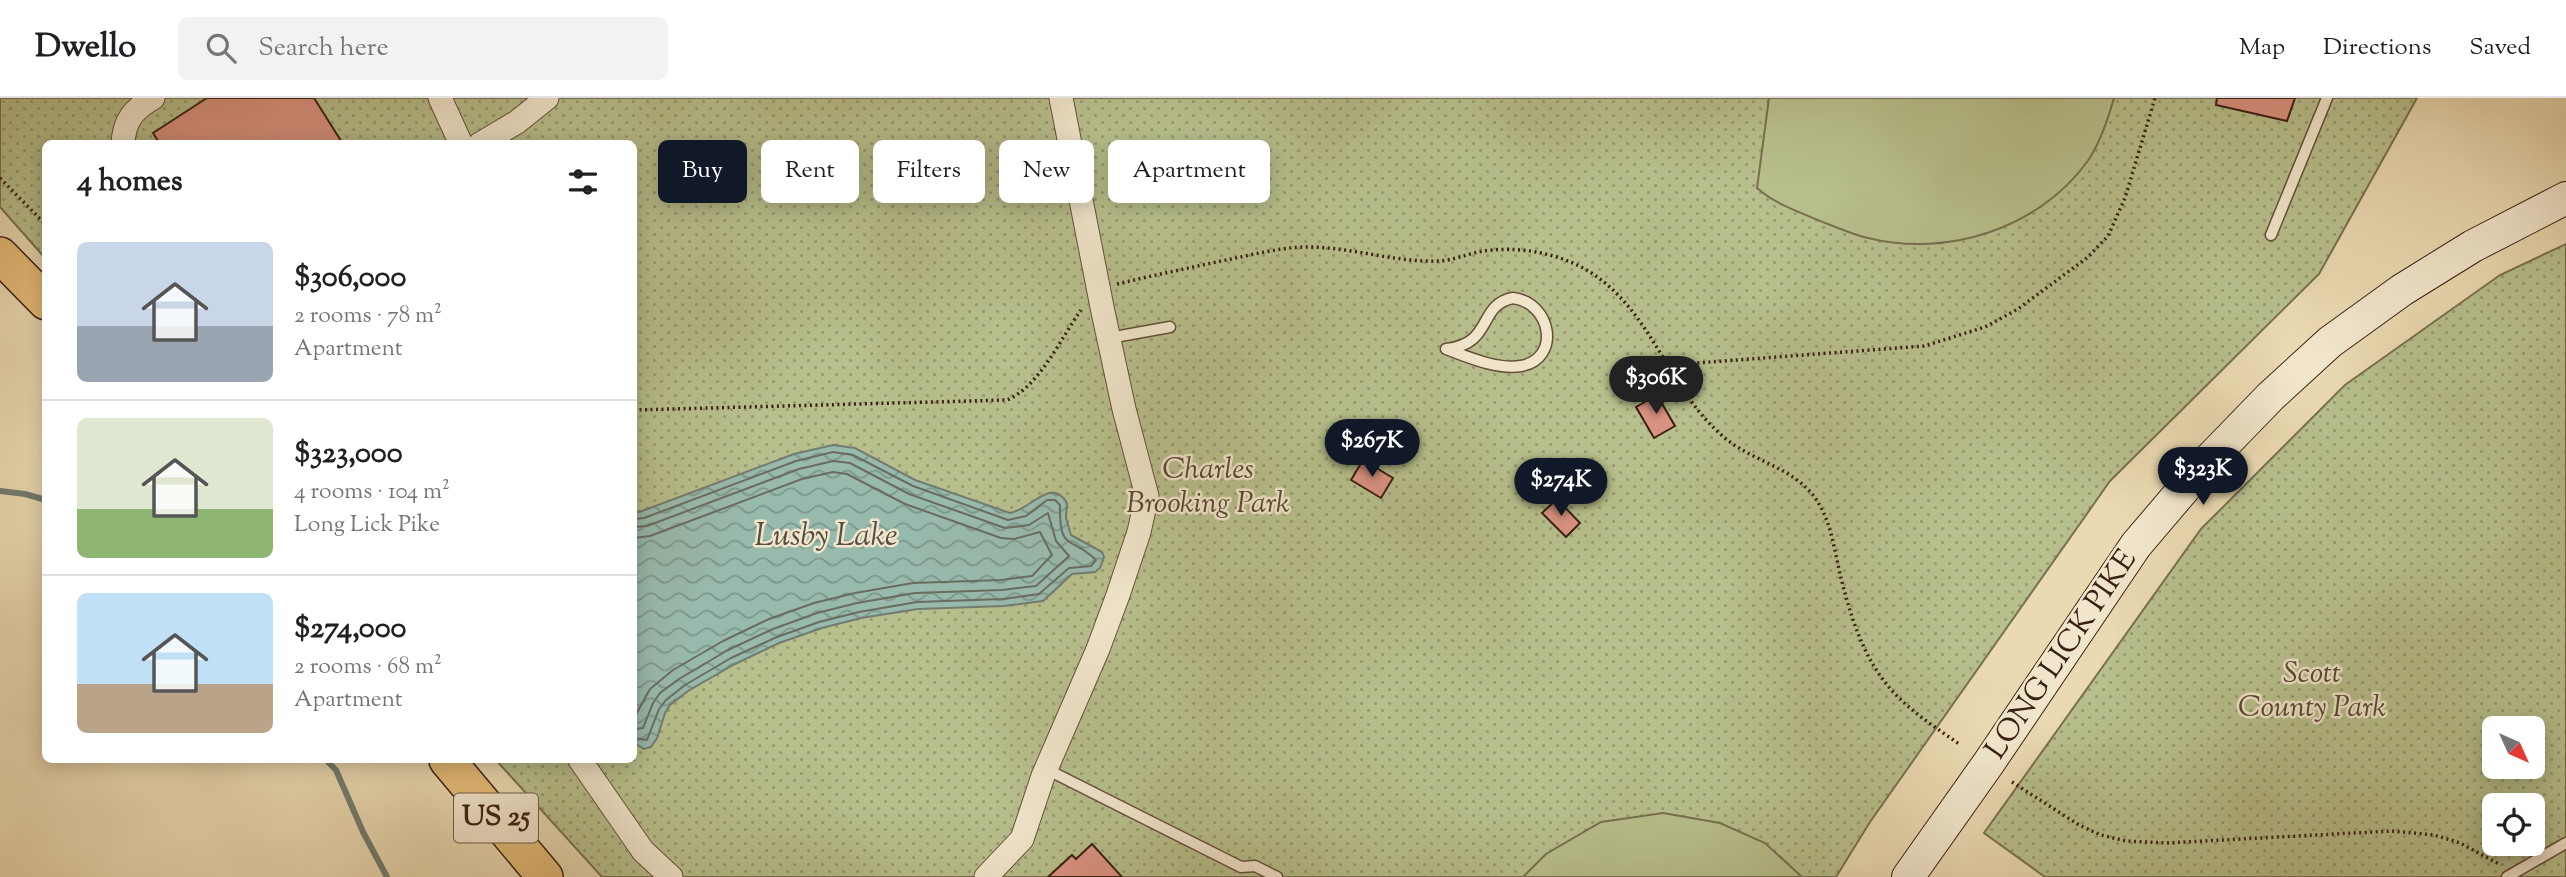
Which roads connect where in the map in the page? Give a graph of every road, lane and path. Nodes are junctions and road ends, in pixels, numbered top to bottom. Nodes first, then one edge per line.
1 (153, 98) edge
2 (440, 98) edge
3 (547, 98) edge
4 (1061, 98) edge
5 (2155, 98) edge
6 (2327, 98) edge
7 (129, 109) edge
8 (124, 140) edge
9 (459, 140) edge
10 (487, 140) edge
11 (0, 178) edge
12 (2566, 198) edge
13 (42, 221) edge
14 (2271, 236) dead end
15 (0, 255) edge
16 (42, 298) edge
17 (1170, 327) dead end
18 (1109, 338) junction
19 (1446, 349) joint
20 (1959, 744) dead end
21 (450, 763) edge
22 (582, 763) edge
23 (1046, 769) junction
24 (2012, 782) dead end
25 (2566, 842) edge
26 (1240, 872) edge
27 (2510, 875) edge
28 (545, 877) edge
29 (671, 877) edge
30 (986, 877) edge
31 (1277, 877) edge
32 (1908, 877) edge

1 - 7 street
2 - 9 street
3 - 10 street
4 - 18 street
5 - 20 path
6 - 14 lane
7 - 8 street
11 - 13 path
12 - 32 main road, LONG LICK PIKE
15 - 16 main road
17 - 18 lane
18 - 23 street
19 - 19 lane
21 - 28 main road, US 25
22 - 29 street
23 - 26 lane
23 - 30 street
24 - 27 path
25 - 27 lane
26 - 31 lane

